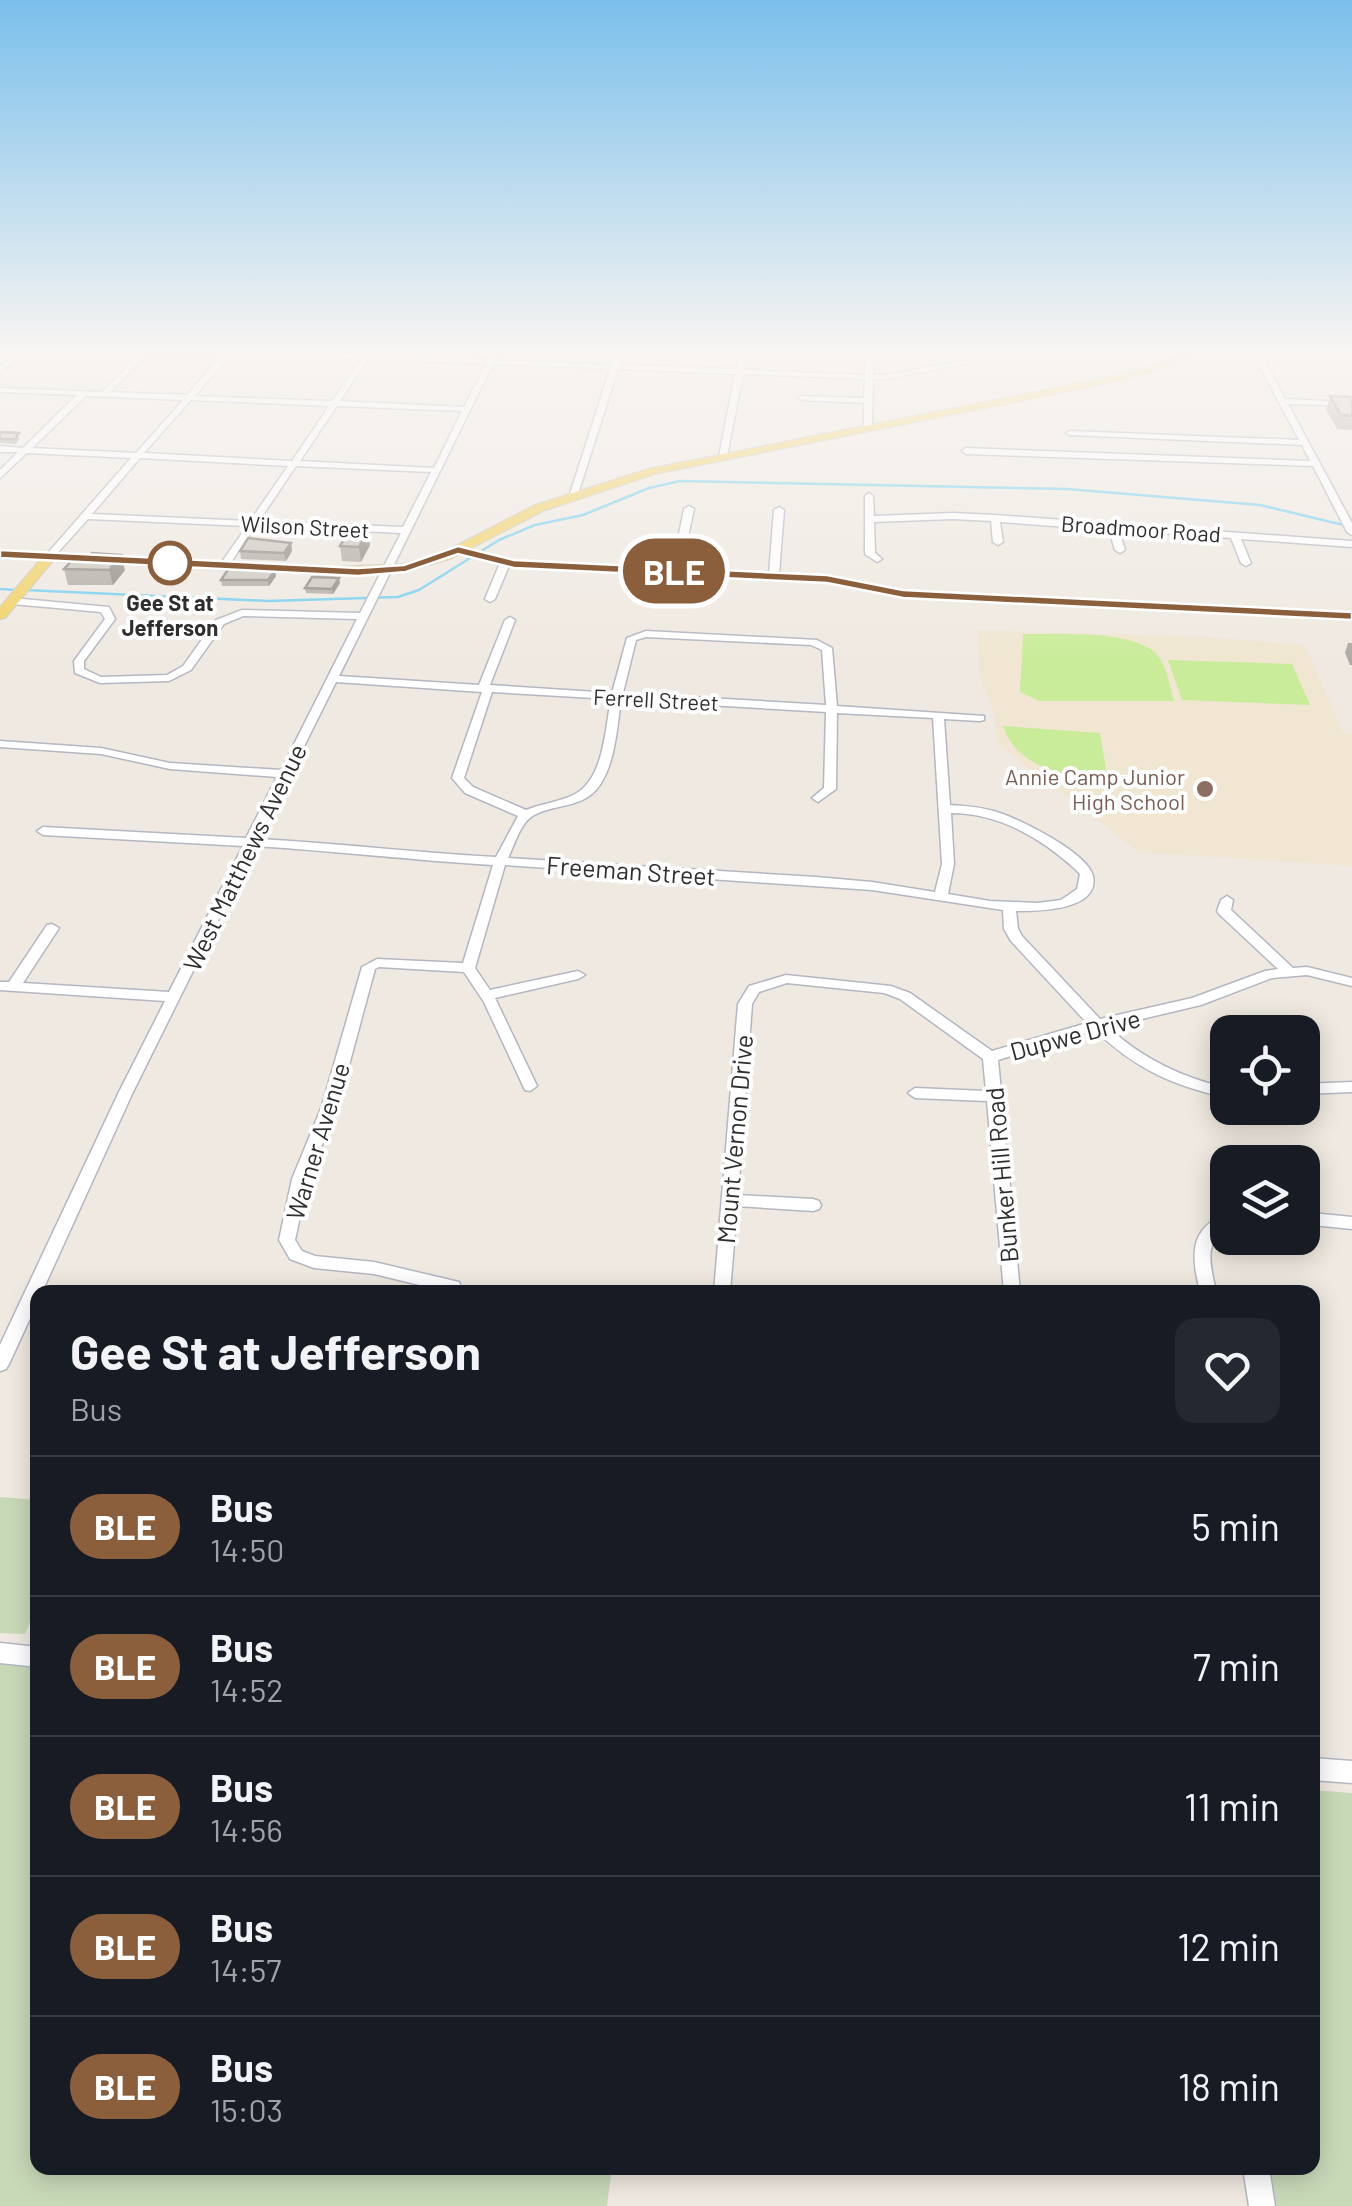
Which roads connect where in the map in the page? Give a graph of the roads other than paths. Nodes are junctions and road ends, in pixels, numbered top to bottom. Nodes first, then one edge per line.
1 (19, 456) edge
2 (138, 456) joint
3 (299, 456) edge
4 (441, 456) edge
5 (586, 456) edge
6 (723, 456) edge
7 (1115, 456) edge
8 (1312, 456) edge
9 (294, 463) junction
10 (1316, 464) junction
11 (433, 470) junction
12 (0, 475) edge
13 (574, 494) junction
14 (869, 496) dead end
15 (1338, 504) junction
16 (1352, 506) edge
17 (689, 509) dead end
18 (779, 510) dead end
19 (86, 516) junction
20 (994, 518) junction
21 (869, 520) junction
22 (254, 524) junction
23 (1114, 526) junction
24 (403, 530) junction
25 (1352, 532) edge
26 (1235, 536) junction
27 (998, 542) dead end
28 (1352, 544) edge
29 (1120, 550) dead end
30 (462, 551) junction
31 (4, 554) edge
32 (50, 556) junction
33 (877, 559) dead end
34 (505, 563) junction
35 (1246, 563) dead end
36 (224, 566) junction
37 (384, 571) junction
38 (676, 572) junction
39 (774, 576) junction
40 (30, 579) junction
41 (490, 598) dead end
42 (14, 599) junction
43 (366, 606) junction
44 (0, 615) edge
45 (1352, 616) edge
46 (510, 620) dead end
47 (332, 679) junction
48 (486, 689) junction
49 (616, 696) junction
50 (832, 709) junction
51 (938, 716) junction
52 (980, 718) dead end
53 (0, 744) edge
54 (285, 774) junction
55 (818, 798) dead end
56 (944, 809) junction
57 (526, 815) junction
58 (43, 832) dead end
59 (252, 842) junction
60 (500, 862) junction
61 (941, 896) junction
62 (1227, 900) dead end
63 (1009, 904) junction
64 (52, 928) dead end
65 (468, 968) junction
66 (1288, 971) junction
67 (578, 975) dead end
68 (1351, 980) edge
69 (6, 986) edge
70 (754, 989) joint
71 (488, 995) junction
72 (174, 998) junction
73 (1099, 1024) junction
74 (990, 1057) junction
75 (530, 1086) dead end
76 (1352, 1087) edge
77 (1320, 1088) edge
78 (1210, 1089) edge
79 (915, 1093) dead end
80 (994, 1096) junction
81 (729, 1200) junction
82 (813, 1205) dead end
83 (1320, 1220) edge
84 (1352, 1223) edge
85 (1210, 1231) edge
86 (37, 1285) edge
87 (445, 1285) edge
88 (723, 1285) edge
89 (1011, 1285) edge
90 (1206, 1285) edge
91 (30, 1299) edge
92 (0, 1364) edge
93 (0, 1653) edge
94 (30, 1656) edge
95 (1320, 1770) edge
96 (1352, 1772) edge
97 (1257, 2175) edge
98 (1262, 2206) edge

1 - 12 street
2 - 9 street
2 - 19 street
3 - 9 street
4 - 11 street, West Matthews Avenue
5 - 13 street
6 - 13 main road
7 - 10 street
8 - 10 street
9 - 11 street
9 - 22 street
10 - 15 street
11 - 24 street, West Matthews Avenue
13 - 30 main road
14 - 21 street
15 - 16 street
15 - 25 street
17 - 38 street
18 - 39 street
19 - 22 street, Wilson Street
19 - 32 street
20 - 21 street, Broadmoor Road
20 - 23 street, Broadmoor Road
20 - 27 street
21 - 33 street
22 - 24 street, Wilson Street
22 - 36 street
23 - 26 street, Broadmoor Road
23 - 29 street
24 - 37 street, West Matthews Avenue
26 - 28 street, Broadmoor Road
26 - 35 street
30 - 34 street
30 - 37 main road
31 - 32 main road
31 - 40 main road
32 - 36 main road
32 - 40 main road
34 - 38 street
34 - 41 street
36 - 37 main road
37 - 43 street, West Matthews Avenue
38 - 39 street
39 - 45 street
40 - 42 main road
42 - 43 street
42 - 44 main road
43 - 47 street, West Matthews Avenue
46 - 48 street
47 - 48 street, Ferrell Street
47 - 54 street, West Matthews Avenue
48 - 49 street, Ferrell Street
48 - 57 street
49 - 50 street, Ferrell Street
49 - 50 street
49 - 57 street
50 - 51 street, Ferrell Street
50 - 55 street
51 - 52 street, Ferrell Street
51 - 56 street
53 - 54 street
54 - 59 street, West Matthews Avenue
56 - 61 street
56 - 63 street, Freeman Street
57 - 60 street
58 - 59 street, Freeman Street
59 - 60 street, Freeman Street
59 - 72 street, West Matthews Avenue
60 - 61 street, Freeman Street
60 - 65 street
61 - 63 street, Freeman Street
62 - 66 street
63 - 73 street
64 - 69 street
65 - 71 street
65 - 87 street, Warner Avenue
66 - 68 street, Dupwe Drive
66 - 73 street, Dupwe Drive
67 - 71 street
69 - 72 street
70 - 74 street, Dupwe Drive
70 - 81 street, Mount Vernon Drive
71 - 75 street
72 - 86 street, West Matthews Avenue
73 - 74 street, Dupwe Drive
73 - 78 street
74 - 80 street, Bunker Hill Road
76 - 77 street
79 - 80 street
80 - 89 street, Bunker Hill Road
81 - 82 street
81 - 88 street, Mount Vernon Drive
83 - 84 street
85 - 90 street
91 - 92 street, West Matthews Avenue
93 - 94 street
95 - 96 street
97 - 98 street

